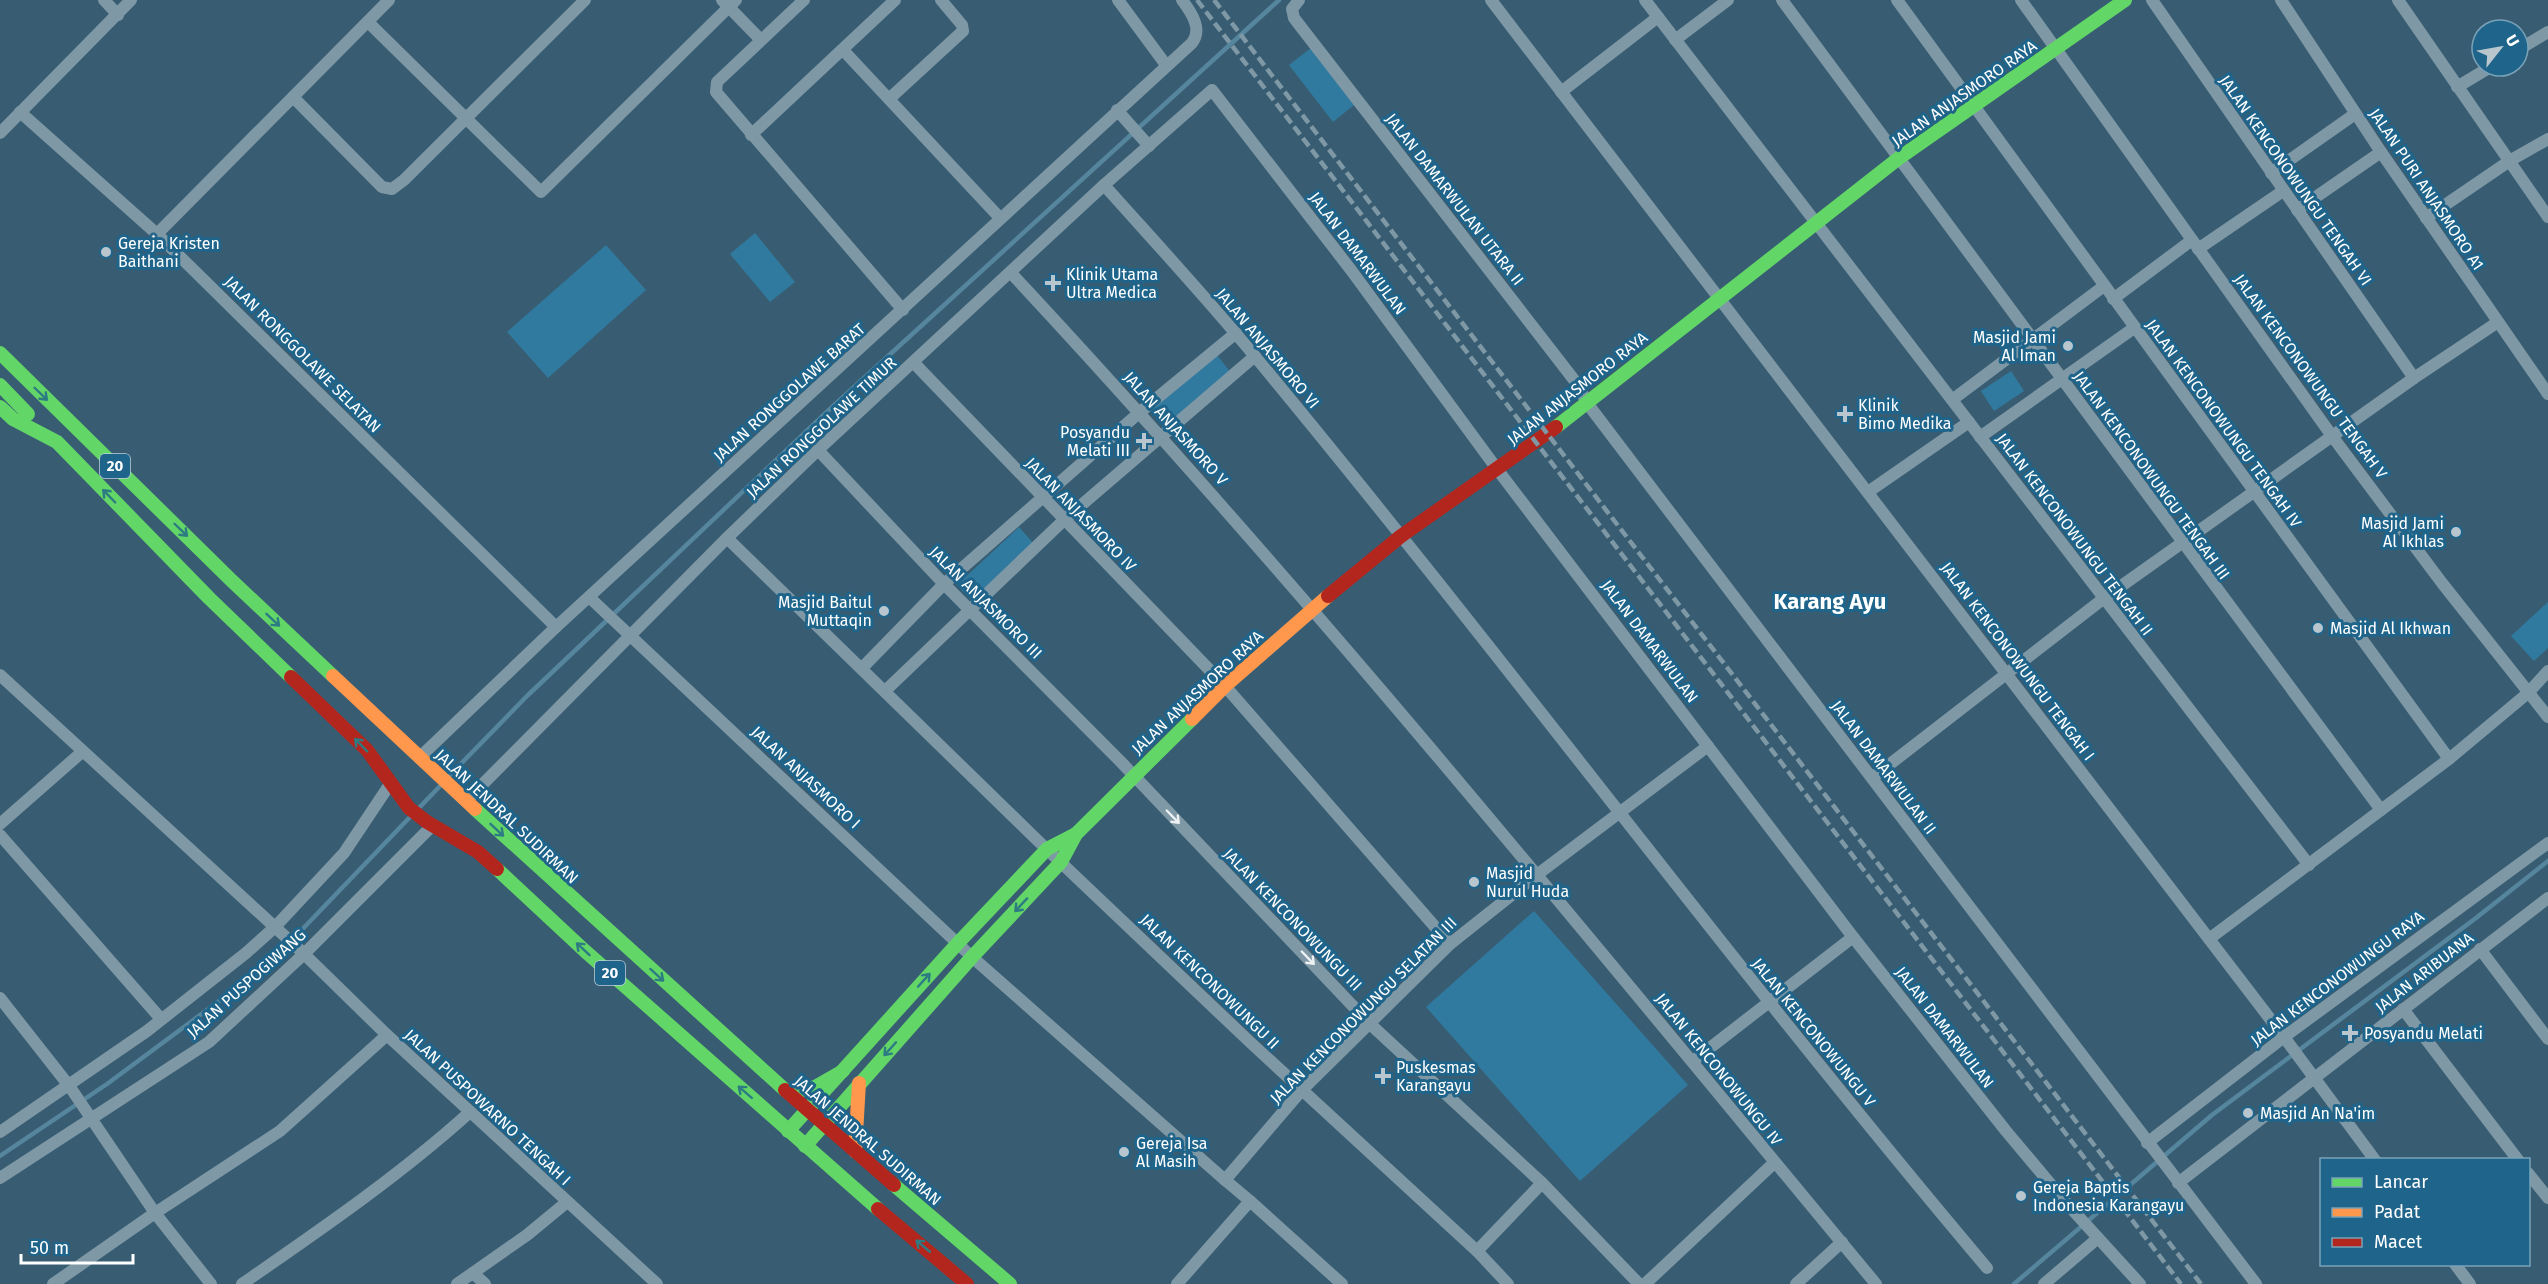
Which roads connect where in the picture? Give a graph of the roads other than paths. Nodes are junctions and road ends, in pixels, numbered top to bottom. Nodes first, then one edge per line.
1 (104, 0) edge
2 (131, 0) edge
3 (389, 0) edge
4 (585, 0) edge
5 (804, 0) edge
6 (895, 0) edge
7 (941, 0) edge
8 (1118, 0) edge
9 (1182, 0) edge
10 (1299, 0) edge
11 (1491, 0) edge
12 (1646, 0) edge
13 (1728, 0) edge
14 (1782, 0) edge
15 (1897, 0) edge
16 (2021, 0) edge
17 (2125, 0) edge
18 (2152, 0) edge
19 (2281, 0) edge
20 (2398, 0) edge
21 (729, 2) edge
22 (118, 15) junction
23 (1658, 17) junction
24 (368, 22) junction
25 (2548, 32) edge
26 (761, 40) junction
27 (1675, 40) junction
28 (2530, 43) edge
29 (2055, 48) junction
30 (843, 50) junction
31 (1166, 65) junction
32 (2472, 78) edge
33 (2457, 87) junction
34 (1212, 90) joint
35 (1561, 92) junction
36 (293, 97) junction
37 (889, 99) junction
38 (1972, 106) junction
39 (20, 112) junction
40 (1118, 112) junction
41 (2355, 114) junction
42 (466, 117) junction
43 (0, 132) edge
44 (751, 135) junction
45 (2548, 138) edge
46 (1146, 142) junction
47 (2381, 152) junction
48 (1899, 158) junction
49 (2511, 160) junction
50 (2271, 173) junction
51 (1104, 185) junction
52 (2283, 191) junction
53 (2297, 210) junction
54 (2548, 217) edge
55 (999, 218) junction
56 (2426, 218) junction
57 (1816, 221) junction
58 (157, 234) junction
59 (2195, 245) junction
60 (1011, 273) junction
61 (2104, 286) junction
62 (1719, 298) junction
63 (2113, 299) junction
64 (903, 310) junction
65 (2498, 322) junction
66 (2134, 328) junction
67 (1236, 333) junction
68 (2033, 340) junction
69 (0, 353) edge
70 (1255, 356) junction
71 (914, 363) junction
72 (2414, 378) junction
73 (2061, 379) junction
74 (0, 385) edge
75 (2548, 394) edge
76 (1952, 400) junction
77 (1587, 403) junction
78 (0, 407) edge
79 (1140, 412) junction
80 (1968, 422) junction
81 (2332, 436) junction
82 (1162, 437) junction
83 (1980, 437) junction
84 (57, 442) junction
85 (818, 450) junction
86 (1497, 469) junction
87 (1868, 492) junction
88 (2254, 493) junction
89 (1041, 497) junction
90 (1064, 520) junction
91 (1401, 536) junction
92 (727, 538) junction
93 (2182, 542) junction
94 (944, 584) junction
95 (2103, 599) junction
96 (592, 601) junction
97 (1312, 608) junction
98 (970, 609) junction
99 (556, 627) junction
100 (626, 632) junction
101 (862, 668) junction
102 (2548, 671) edge
103 (2006, 672) junction
104 (0, 675) edge
105 (1225, 686) junction
106 (885, 691) junction
107 (2528, 693) junction
108 (2548, 717) edge
109 (1708, 746) junction
110 (82, 752) junction
111 (423, 759) junction
112 (2449, 759) junction
113 (1133, 775) junction
114 (1872, 778) junction
115 (393, 788) junction
116 (466, 801) junction
117 (2381, 810) junction
118 (1620, 812) junction
119 (0, 824) edge
120 (430, 824) junction
121 (1076, 834) junction
122 (0, 835) edge
123 (2548, 843) edge
124 (1047, 849) junction
125 (1061, 862) junction
126 (2309, 865) junction
127 (1538, 874) junction
128 (2548, 898) edge
129 (277, 929) junction
130 (1852, 937) junction
131 (2209, 939) junction
132 (958, 943) junction
133 (1450, 944) junction
134 (2480, 949) junction
135 (302, 953) junction
136 (972, 957) junction
137 (0, 998) edge
138 (1768, 1002) junction
139 (2403, 1009) junction
140 (161, 1019) junction
141 (1369, 1023) junction
142 (387, 1035) junction
143 (2548, 1039) edge
144 (2287, 1041) junction
145 (1693, 1061) junction
146 (843, 1071) junction
147 (2313, 1078) junction
148 (859, 1083) junction
149 (70, 1087) junction
150 (1301, 1090) junction
151 (789, 1093) junction
152 (808, 1110) junction
153 (470, 1112) junction
154 (88, 1114) junction
155 (825, 1124) junction
156 (788, 1131) junction
157 (0, 1132) edge
158 (805, 1146) junction
159 (2151, 1148) junction
160 (855, 1151) junction
161 (2373, 1158) edge
162 (2516, 1158) edge
163 (1774, 1163) junction
164 (2530, 1174) edge
165 (0, 1178) edge
166 (1225, 1179) junction
167 (1542, 1183) junction
168 (2178, 1183) junction
169 (2548, 1198) edge
170 (567, 1202) junction
171 (1250, 1202) junction
172 (155, 1213) junction
173 (2096, 1236) junction
174 (1842, 1242) junction
175 (1477, 1251) junction
176 (2456, 1266) edge
177 (1987, 1268) dead end
178 (473, 1273) junction
179 (53, 1284) edge
180 (211, 1284) edge
181 (242, 1284) edge
182 (458, 1284) edge
183 (485, 1284) edge
184 (657, 1284) edge
185 (967, 1284) edge
186 (1010, 1284) edge
187 (1177, 1284) edge
188 (1342, 1284) edge
189 (1508, 1284) edge
190 (1639, 1284) edge
191 (1645, 1284) edge
192 (1796, 1284) edge
193 (1876, 1284) edge
194 (2044, 1284) edge
195 (2140, 1284) edge
196 (2256, 1284) edge
197 (2470, 1284) edge

1 - 22 street
2 - 22 street
3 - 24 street
4 - 42 street
5 - 26 street
6 - 30 street
7 - 37 street
8 - 31 street
9 - 31 street, JALAN RONGGOLAWE BARAT
10 - 77 street, JALAN DAMARWULAN UTARA II
11 - 35 street, JALAN KENCONOWUNGU TENGAH I
12 - 23 street, JALAN KENCONOWUNGU TENGAH II
13 - 27 street
14 - 48 street, JALAN KENCONOWUNGU TENGAH III
15 - 38 street, JALAN KENCONOWUNGU TENGAH IV
16 - 29 street, JALAN KENCONOWUNGU TENGAH V
17 - 29 main road, JALAN ANJASMORO RAYA
18 - 50 street, JALAN KENCONOWUNGU TENGAH VI
19 - 41 street, JALAN PURI ANJASMORO A1
20 - 33 street
21 - 26 street
21 - 42 street
22 - 39 street
23 - 27 street, JALAN KENCONOWUNGU TENGAH II
23 - 35 street
24 - 36 street
24 - 42 street
25 - 28 street
26 - 44 street
27 - 57 street, JALAN KENCONOWUNGU TENGAH II
29 - 38 main road, JALAN ANJASMORO RAYA
29 - 59 street, JALAN KENCONOWUNGU TENGAH V
30 - 37 street
30 - 44 street
31 - 40 street, JALAN RONGGOLAWE BARAT
32 - 33 street
33 - 49 street
34 - 46 street, JALAN RONGGOLAWE TIMUR
34 - 86 street, JALAN DAMARWULAN
35 - 62 street, JALAN KENCONOWUNGU TENGAH I
36 - 42 street
36 - 58 street
37 - 55 street
38 - 48 main road, JALAN ANJASMORO RAYA
38 - 61 street, JALAN KENCONOWUNGU TENGAH IV
39 - 43 street
39 - 58 street, JALAN RONGGOLAWE SELATAN
40 - 46 street
40 - 55 street, JALAN RONGGOLAWE BARAT
41 - 47 street, JALAN PURI ANJASMORO A1
41 - 50 street
44 - 64 street
45 - 49 street
46 - 51 street, JALAN RONGGOLAWE TIMUR
47 - 53 street
47 - 56 street, JALAN PURI ANJASMORO A1
48 - 57 main road, JALAN ANJASMORO RAYA
48 - 68 street, JALAN KENCONOWUNGU TENGAH III
49 - 54 street
49 - 56 street
50 - 52 street, JALAN KENCONOWUNGU TENGAH VI
51 - 60 street, JALAN RONGGOLAWE TIMUR
51 - 67 street, JALAN ANJASMORO VI
52 - 53 street, JALAN KENCONOWUNGU TENGAH VI
52 - 59 street
53 - 72 street, JALAN KENCONOWUNGU TENGAH VI
55 - 64 street, JALAN RONGGOLAWE BARAT
56 - 65 street, JALAN PURI ANJASMORO A1
57 - 62 main road, JALAN ANJASMORO RAYA
57 - 76 street, JALAN KENCONOWUNGU TENGAH II
58 - 99 street, JALAN RONGGOLAWE SELATAN
59 - 63 street
59 - 81 street, JALAN KENCONOWUNGU TENGAH V
60 - 71 street, JALAN RONGGOLAWE TIMUR
60 - 79 street, JALAN ANJASMORO V
61 - 63 street, JALAN KENCONOWUNGU TENGAH IV
61 - 68 street
62 - 77 main road, JALAN ANJASMORO RAYA
62 - 87 street, JALAN KENCONOWUNGU TENGAH I
63 - 66 street, JALAN KENCONOWUNGU TENGAH IV
64 - 96 street, JALAN RONGGOLAWE BARAT
65 - 72 street
65 - 75 street, JALAN PURI ANJASMORO A1
66 - 73 street
66 - 88 street, JALAN KENCONOWUNGU TENGAH IV
67 - 70 street, JALAN ANJASMORO VI
67 - 79 street
68 - 73 street, JALAN KENCONOWUNGU TENGAH III
68 - 76 street
69 -> 111 main road, JALAN JENDRAL SUDIRMAN / 20
70 - 82 street
70 - 91 street, JALAN ANJASMORO VI
71 - 85 street, JALAN RONGGOLAWE TIMUR
71 - 89 street, JALAN ANJASMORO IV
72 - 81 street
73 - 83 street
73 - 93 street, JALAN KENCONOWUNGU TENGAH III
74 - 84 main road, 20
76 - 80 street, JALAN KENCONOWUNGU TENGAH II
77 - 86 main road, JALAN ANJASMORO RAYA
77 - 114 street, JALAN DAMARWULAN II
78 - 84 main road, 20
79 - 82 street, JALAN ANJASMORO V
79 - 89 street
80 - 83 street, JALAN KENCONOWUNGU TENGAH II
80 - 87 street
81 - 88 street
81 - 107 street, JALAN KENCONOWUNGU TENGAH V
82 - 90 street
82 - 97 street, JALAN ANJASMORO V
83 - 95 street, JALAN KENCONOWUNGU TENGAH II
115 -> 84 main road, 20
85 - 92 street, JALAN RONGGOLAWE TIMUR
85 - 94 street, JALAN ANJASMORO III
86 - 91 main road, JALAN ANJASMORO RAYA
86 - 109 street, JALAN DAMARWULAN
87 - 103 street, JALAN KENCONOWUNGU TENGAH I
88 - 93 street
88 - 112 street, JALAN KENCONOWUNGU TENGAH IV
89 - 90 street, JALAN ANJASMORO IV
89 - 94 street
90 - 98 street
90 - 105 street, JALAN ANJASMORO IV
91 - 97 main road, JALAN ANJASMORO RAYA
91 - 118 street, JALAN ANJASMORO VI
92 - 100 street, JALAN RONGGOLAWE TIMUR
92 - 101 street, JALAN KENCONOWUNGU II
93 - 95 street
93 - 117 street, JALAN KENCONOWUNGU TENGAH III
94 - 98 street, JALAN ANJASMORO III
94 - 101 street
95 - 103 street
95 - 126 street, JALAN KENCONOWUNGU TENGAH II
96 - 99 street, JALAN RONGGOLAWE BARAT
96 - 100 street, JALAN ANJASMORO I
97 - 105 main road, JALAN ANJASMORO RAYA
97 - 127 street
98 - 106 street
98 - 113 street, JALAN ANJASMORO III
99 - 111 street, JALAN RONGGOLAWE BARAT
100 - 116 street, JALAN RONGGOLAWE TIMUR
100 - 132 street, JALAN ANJASMORO I
101 - 106 street, JALAN KENCONOWUNGU II
102 - 107 street
103 - 114 street
103 - 131 street, JALAN KENCONOWUNGU TENGAH I
104 - 110 street, JALAN PUSPOWARNO TENGAH I
105 - 113 main road, JALAN ANJASMORO RAYA
105 - 133 street
106 - 124 street, JALAN KENCONOWUNGU II
107 - 108 street, JALAN KENCONOWUNGU TENGAH V
107 - 112 street
109 - 118 street, JALAN KENCONOWUNGU SELATAN III
109 - 130 street, JALAN DAMARWULAN
110 - 119 street
110 - 129 street, JALAN PUSPOWARNO TENGAH I
111 - 116 main road, JALAN JENDRAL SUDIRMAN / 20
112 - 117 street
113 - 121 main road, JALAN ANJASMORO RAYA
113 -> 141 street, JALAN KENCONOWUNGU III
114 - 159 street, JALAN DAMARWULAN II
115 - 120 main road, 20
115 - 129 street, JALAN PUSPOGIWANG
116 -> 151 main road, JALAN JENDRAL SUDIRMAN / 20
117 - 126 street
118 - 127 street, JALAN KENCONOWUNGU SELATAN III
118 - 138 street, JALAN KENCONOWUNGU V
120 - 135 street, JALAN PUSPOGIWANG
156 -> 120 main road, 20
121 - 124 main road, JALAN ANJASMORO RAYA
121 - 125 main road, JALAN ANJASMORO RAYA
122 - 140 street
123 - 144 street, JALAN KENCONOWUNGU RAYA
124 - 125 street, JALAN KENCONOWUNGU II
124 - 132 main road, JALAN ANJASMORO RAYA
125 -> 136 main road, JALAN ANJASMORO RAYA
125 - 150 street, JALAN KENCONOWUNGU II
126 - 131 street
127 - 133 street, JALAN KENCONOWUNGU SELATAN III
127 - 145 street, JALAN KENCONOWUNGU IV
128 - 134 street, JALAN ARIBUANA
129 - 135 street, JALAN PUSPOWARNO TENGAH I
129 - 140 street, JALAN PUSPOGIWANG
130 - 138 street
130 - 173 street, JALAN DAMARWULAN
131 - 144 street, JALAN KENCONOWUNGU TENGAH I
132 - 136 street, JALAN ANJASMORO I
146 -> 132 main road, JALAN ANJASMORO RAYA
133 - 141 street, JALAN KENCONOWUNGU SELATAN III
134 - 139 street, JALAN ARIBUANA
134 - 143 street
135 - 142 street, JALAN PUSPOWARNO TENGAH I
135 - 154 street, JALAN PUSPOGIWANG
136 -> 148 main road, JALAN ANJASMORO RAYA
136 - 166 street, JALAN ANJASMORO I
137 - 149 street
138 - 145 street
138 - 177 street, JALAN KENCONOWUNGU V
139 - 147 street, JALAN ARIBUANA
139 - 162 street
140 - 149 street, JALAN PUSPOGIWANG
141 - 150 street, JALAN KENCONOWUNGU SELATAN III
141 - 167 street, JALAN KENCONOWUNGU III
142 - 153 street, JALAN PUSPOWARNO TENGAH I
142 - 172 street
144 - 147 street, JALAN KENCONOWUNGU TENGAH I
144 - 159 street, JALAN KENCONOWUNGU RAYA
145 - 163 street, JALAN KENCONOWUNGU IV
146 - 151 main road
146 - 152 main road, JALAN ANJASMORO RAYA
147 - 161 street, JALAN KENCONOWUNGU TENGAH I
147 - 168 street, JALAN ARIBUANA
148 - 155 main road, JALAN ANJASMORO RAYA
148 - 160 main road
149 - 154 street
149 - 157 street, JALAN PUSPOGIWANG
150 - 166 street, JALAN KENCONOWUNGU SELATAN III
150 - 175 street, JALAN KENCONOWUNGU II
151 - 152 main road, JALAN JENDRAL SUDIRMAN / 20
152 - 155 main road, JALAN JENDRAL SUDIRMAN / 20
152 - 156 main road, JALAN ANJASMORO RAYA
153 - 170 street, JALAN PUSPOWARNO TENGAH I
153 - 181 street
154 - 165 street, JALAN PUSPOGIWANG
154 - 172 street
155 - 158 main road, JALAN ANJASMORO RAYA
155 - 160 main road, JALAN JENDRAL SUDIRMAN / 20
156 - 158 main road, 20
185 -> 158 main road, 20
159 - 168 street, JALAN DAMARWULAN II
160 - 186 main road, JALAN JENDRAL SUDIRMAN / 20
163 - 174 street, JALAN KENCONOWUNGU IV
163 - 191 street
164 - 169 street
166 - 171 street
167 - 175 street
167 - 190 street, JALAN KENCONOWUNGU III
168 - 196 street, JALAN DAMARWULAN II
170 - 178 street
170 - 184 street, JALAN PUSPOWARNO TENGAH I
171 - 187 street
171 - 188 street
172 - 179 street
172 - 180 street
173 - 194 street
173 - 195 street, JALAN DAMARWULAN
174 - 192 street
174 - 193 street, JALAN KENCONOWUNGU IV
175 - 189 street, JALAN KENCONOWUNGU II
176 - 197 street
178 - 182 street
178 - 183 street

